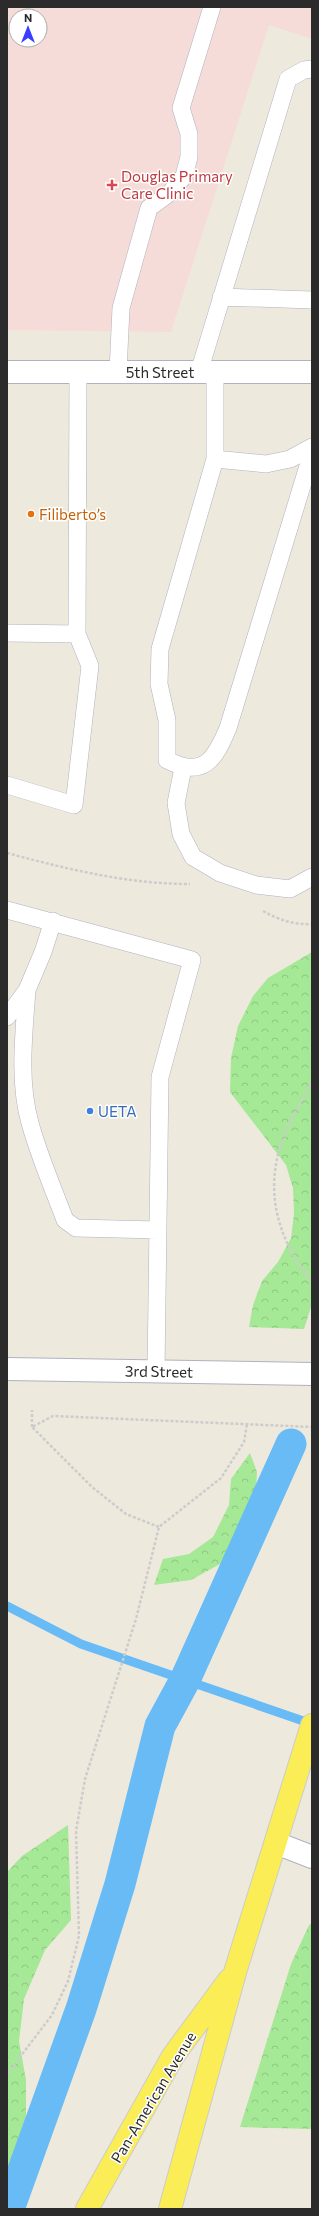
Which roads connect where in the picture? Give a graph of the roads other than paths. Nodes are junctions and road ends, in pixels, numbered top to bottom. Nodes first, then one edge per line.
1 (212, 7) edge
2 (312, 69) edge
3 (221, 297) junction
4 (312, 300) edge
5 (7, 372) edge
6 (78, 372) junction
7 (118, 372) junction
8 (207, 372) junction
9 (312, 372) edge
10 (312, 447) edge
11 (312, 453) edge
12 (215, 459) junction
13 (7, 633) edge
14 (77, 634) junction
15 (183, 768) junction
16 (7, 785) edge
17 (312, 877) edge
18 (7, 910) edge
19 (53, 921) junction
20 (27, 990) junction
21 (7, 1017) edge
22 (158, 1230) junction
23 (7, 1369) edge
24 (156, 1372) junction
25 (312, 1374) edge
26 (309, 1734) edge
27 (276, 1843) junction
28 (312, 1857) edge
29 (236, 1969) junction
30 (87, 2209) edge
31 (170, 2209) edge

1 - 7 lane
2 - 3 lane
3 - 4 lane
3 - 8 lane
5 - 6 street, 5th Street
6 - 7 street, 5th Street
6 - 14 lane
7 - 8 street, 5th Street
8 - 9 street, 5th Street
8 - 12 lane
10 - 12 lane
11 - 15 lane
12 - 15 lane
13 - 14 lane
14 - 16 lane
15 - 17 lane
18 - 19 lane
19 - 20 lane
19 - 22 lane
20 - 21 lane
20 - 22 lane
22 - 24 lane
23 - 24 street, 3rd Street
24 - 25 street, 3rd Street
26 - 27 main road, Pan-American Avenue
27 - 28 street
27 - 29 main road, Pan-American Avenue
29 - 30 main road, Pan-American Avenue
29 - 31 main road, Pan-American Avenue

